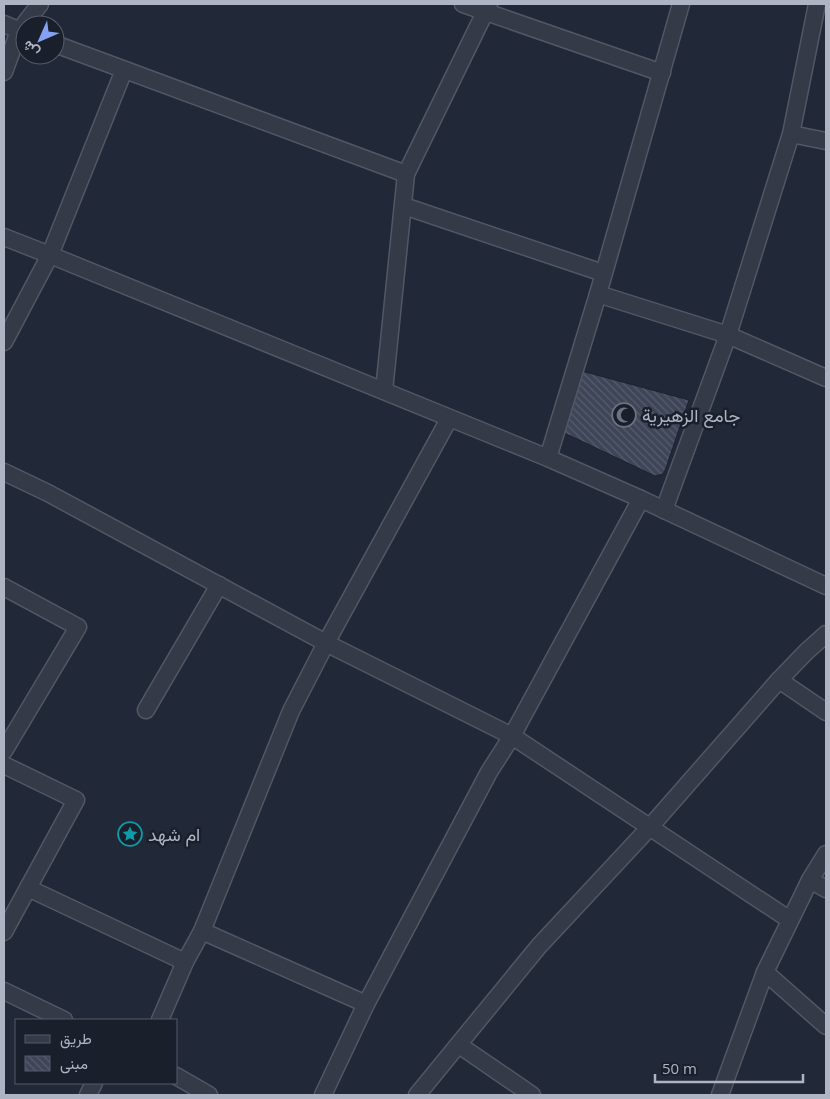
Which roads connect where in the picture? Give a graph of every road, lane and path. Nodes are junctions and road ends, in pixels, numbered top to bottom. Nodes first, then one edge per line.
1 (40, 4) edge
2 (463, 4) edge
3 (681, 4) edge
4 (817, 4) edge
5 (487, 8) edge
6 (33, 15) edge
7 (15, 48) edge
8 (65, 48) edge
9 (124, 70) junction
10 (4, 72) edge
11 (662, 73) junction
12 (791, 134) junction
13 (826, 141) edge
14 (406, 174) junction
15 (404, 206) junction
16 (4, 238) edge
17 (50, 254) junction
18 (603, 273) junction
19 (598, 294) junction
20 (728, 335) junction
21 (4, 342) edge
22 (826, 378) edge
23 (384, 391) junction
24 (449, 419) junction
25 (548, 458) junction
26 (4, 472) edge
27 (641, 499) junction
28 (664, 510) junction
29 (219, 585) junction
30 (826, 586) edge
31 (4, 587) edge
32 (826, 634) edge
33 (326, 642) junction
34 (779, 680) junction
35 (146, 710) dead end
36 (826, 712) edge
37 (512, 736) junction
38 (4, 751) edge
39 (4, 765) edge
40 (650, 828) junction
41 (826, 854) edge
42 (810, 880) junction
43 (28, 888) junction
44 (826, 889) edge
45 (790, 920) junction
46 (202, 931) junction
47 (4, 932) edge
48 (185, 962) junction
49 (765, 972) junction
50 (4, 991) edge
51 (366, 1004) junction
52 (62, 1019) edge
53 (160, 1019) edge
54 (826, 1026) edge
55 (458, 1045) junction
56 (178, 1077) edge
57 (210, 1095) edge
58 (323, 1095) edge
59 (417, 1095) edge
60 (532, 1095) edge
61 (720, 1095) edge

1 - 6 street
2 - 5 street
3 - 11 street
4 - 12 street
5 - 11 street
5 - 14 street
7 - 10 street
8 - 9 street
9 - 14 street
9 - 17 street
11 - 18 street
12 - 13 street
12 - 20 street
14 - 15 street
15 - 18 street
15 - 23 street
16 - 17 street
17 - 21 street
17 - 23 street
18 - 19 street
19 - 20 street
19 - 25 street
20 - 22 street
20 - 28 street
23 - 24 street
24 - 25 street
24 - 33 street
25 - 27 street
26 - 29 street
27 - 28 street
27 - 37 street
28 - 30 street
29 - 33 street
29 - 35 street
31 - 38 street
32 - 34 street
33 - 37 street
33 - 46 street
34 - 36 street
34 - 40 street
37 - 40 street
37 - 51 street
39 - 43 street
40 - 45 street
40 - 55 street
41 - 42 street
42 - 44 street
42 - 45 street
43 - 47 street
43 - 48 street
45 - 49 street
46 - 48 street
46 - 51 street
48 - 53 street
49 - 54 street
49 - 61 street
50 - 52 street
51 - 58 street
55 - 59 street
55 - 60 street
56 - 57 street

